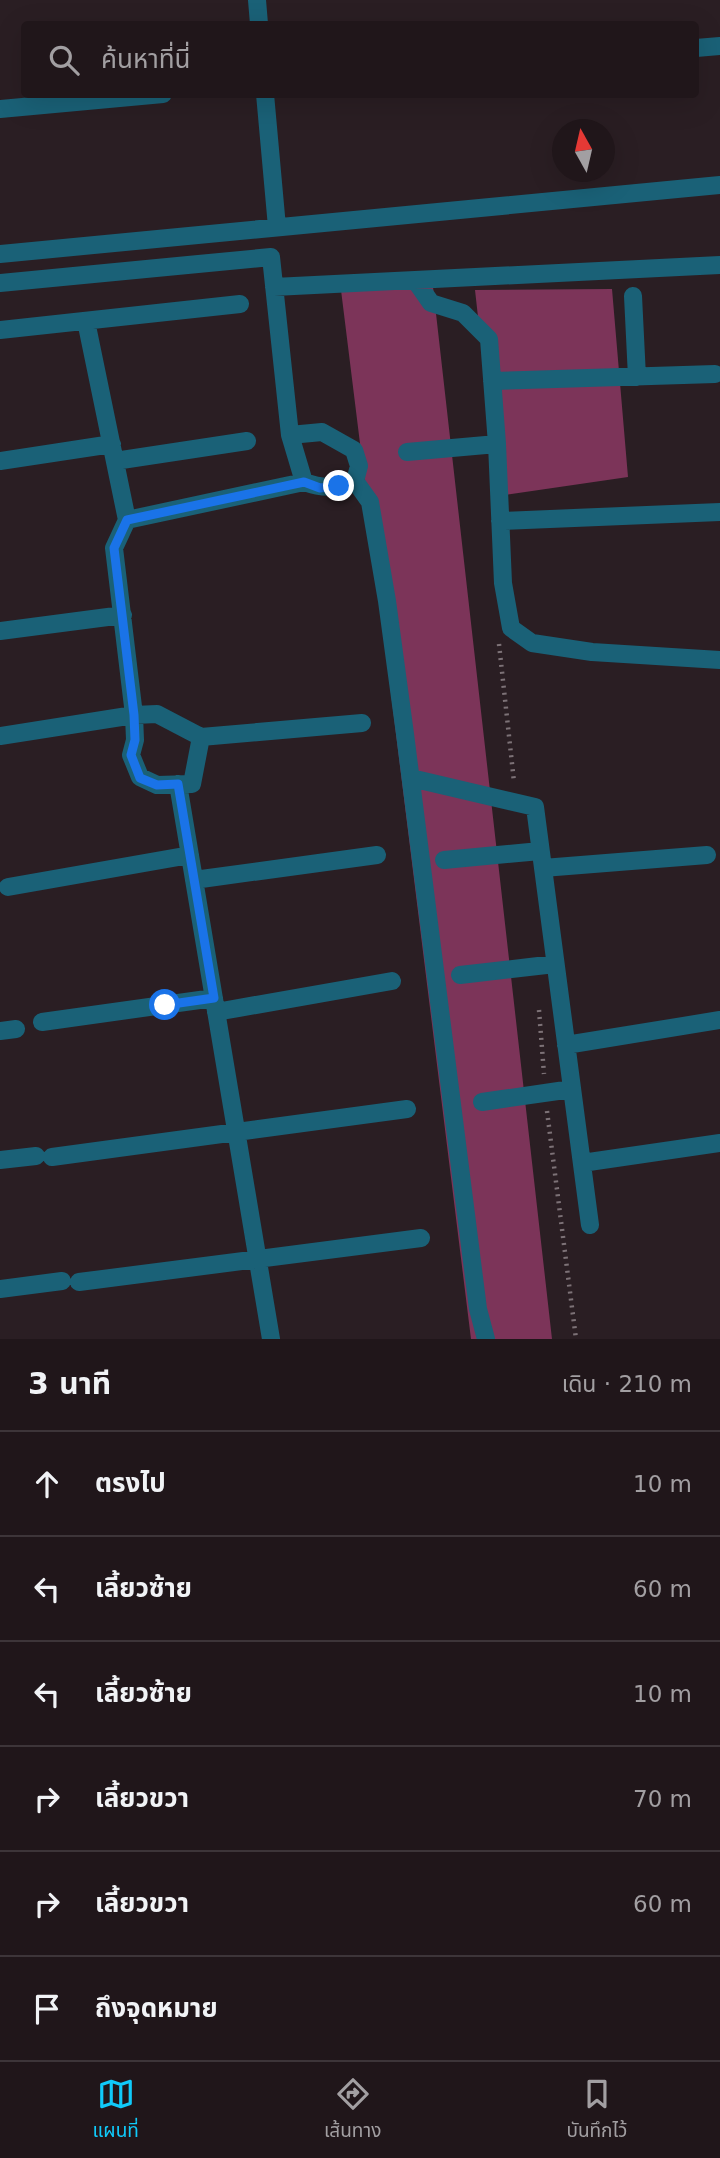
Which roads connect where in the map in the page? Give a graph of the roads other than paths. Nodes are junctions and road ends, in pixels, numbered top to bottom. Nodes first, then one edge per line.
1 (257, 0) edge
2 (259, 21) edge
3 (720, 46) edge
4 (699, 48) edge
5 (120, 98) edge
6 (265, 98) edge
7 (0, 109) edge
8 (720, 185) edge
9 (277, 227) junction
10 (0, 254) edge
11 (720, 265) edge
12 (415, 280) junction
13 (0, 283) edge
14 (274, 287) junction
15 (633, 296) dead end
16 (240, 304) dead end
17 (86, 321) junction
18 (0, 330) edge
19 (715, 374) dead end
20 (638, 377) junction
21 (492, 381) junction
22 (290, 435) junction
23 (247, 441) dead end
24 (497, 444) junction
25 (113, 452) junction
26 (407, 452) dead end
27 (0, 461) edge
28 (355, 481) junction
29 (304, 482) junction
30 (720, 512) edge
31 (127, 520) junction
32 (500, 521) junction
33 (122, 615) junction
34 (0, 631) edge
35 (720, 660) edge
36 (134, 715) junction
37 (362, 723) dead end
38 (0, 736) edge
39 (201, 737) junction
40 (411, 778) junction
41 (178, 784) junction
42 (190, 855) junction
43 (377, 855) dead end
44 (707, 855) dead end
45 (444, 860) dead end
46 (542, 860) junction
47 (194, 880) junction
48 (8, 887) dead end
49 (555, 964) junction
50 (460, 975) dead end
51 (392, 982) dead end
52 (215, 1005) junction
53 (720, 1020) edge
54 (42, 1021) dead end
55 (566, 1045) junction
56 (572, 1089) junction
57 (482, 1102) dead end
58 (407, 1109) dead end
59 (237, 1132) junction
60 (720, 1143) edge
61 (0, 1160) edge
62 (582, 1163) junction
63 (590, 1225) dead end
64 (421, 1238) dead end
65 (258, 1259) junction
66 (0, 1289) edge
67 (271, 1339) edge
68 (486, 1339) edge

1 - 2 street
3 - 4 street
5 - 7 street
6 - 9 street
8 - 9 street
9 - 10 street
11 - 12 street
12 - 14 street
12 - 21 street
13 - 14 street
14 - 22 street
15 - 20 street
16 - 17 street
17 - 18 street
17 - 25 street
19 - 20 street
20 - 21 street
21 - 24 street
22 - 28 street
22 - 29 street
23 - 25 street
24 - 26 street
24 - 32 street
25 - 27 street
25 - 31 street
28 - 29 street
28 - 40 street
29 - 31 street
30 - 32 street
31 - 33 street
32 - 35 street
33 - 34 street
33 - 36 street
36 - 38 street
36 - 39 street
36 - 41 street
37 - 39 street
39 - 41 street
40 - 46 street
40 - 68 street
41 - 42 street
42 - 47 street
42 - 48 street
43 - 47 street
44 - 46 street
45 - 46 street
46 - 49 street
47 - 52 street
49 - 50 street
49 - 55 street
51 - 52 street
52 - 54 street
52 - 59 street
53 - 55 street
55 - 56 street
56 - 57 street
56 - 62 street
58 - 59 street
59 - 61 street
59 - 65 street
60 - 62 street
62 - 63 street
64 - 65 street
65 - 66 street
65 - 67 street

